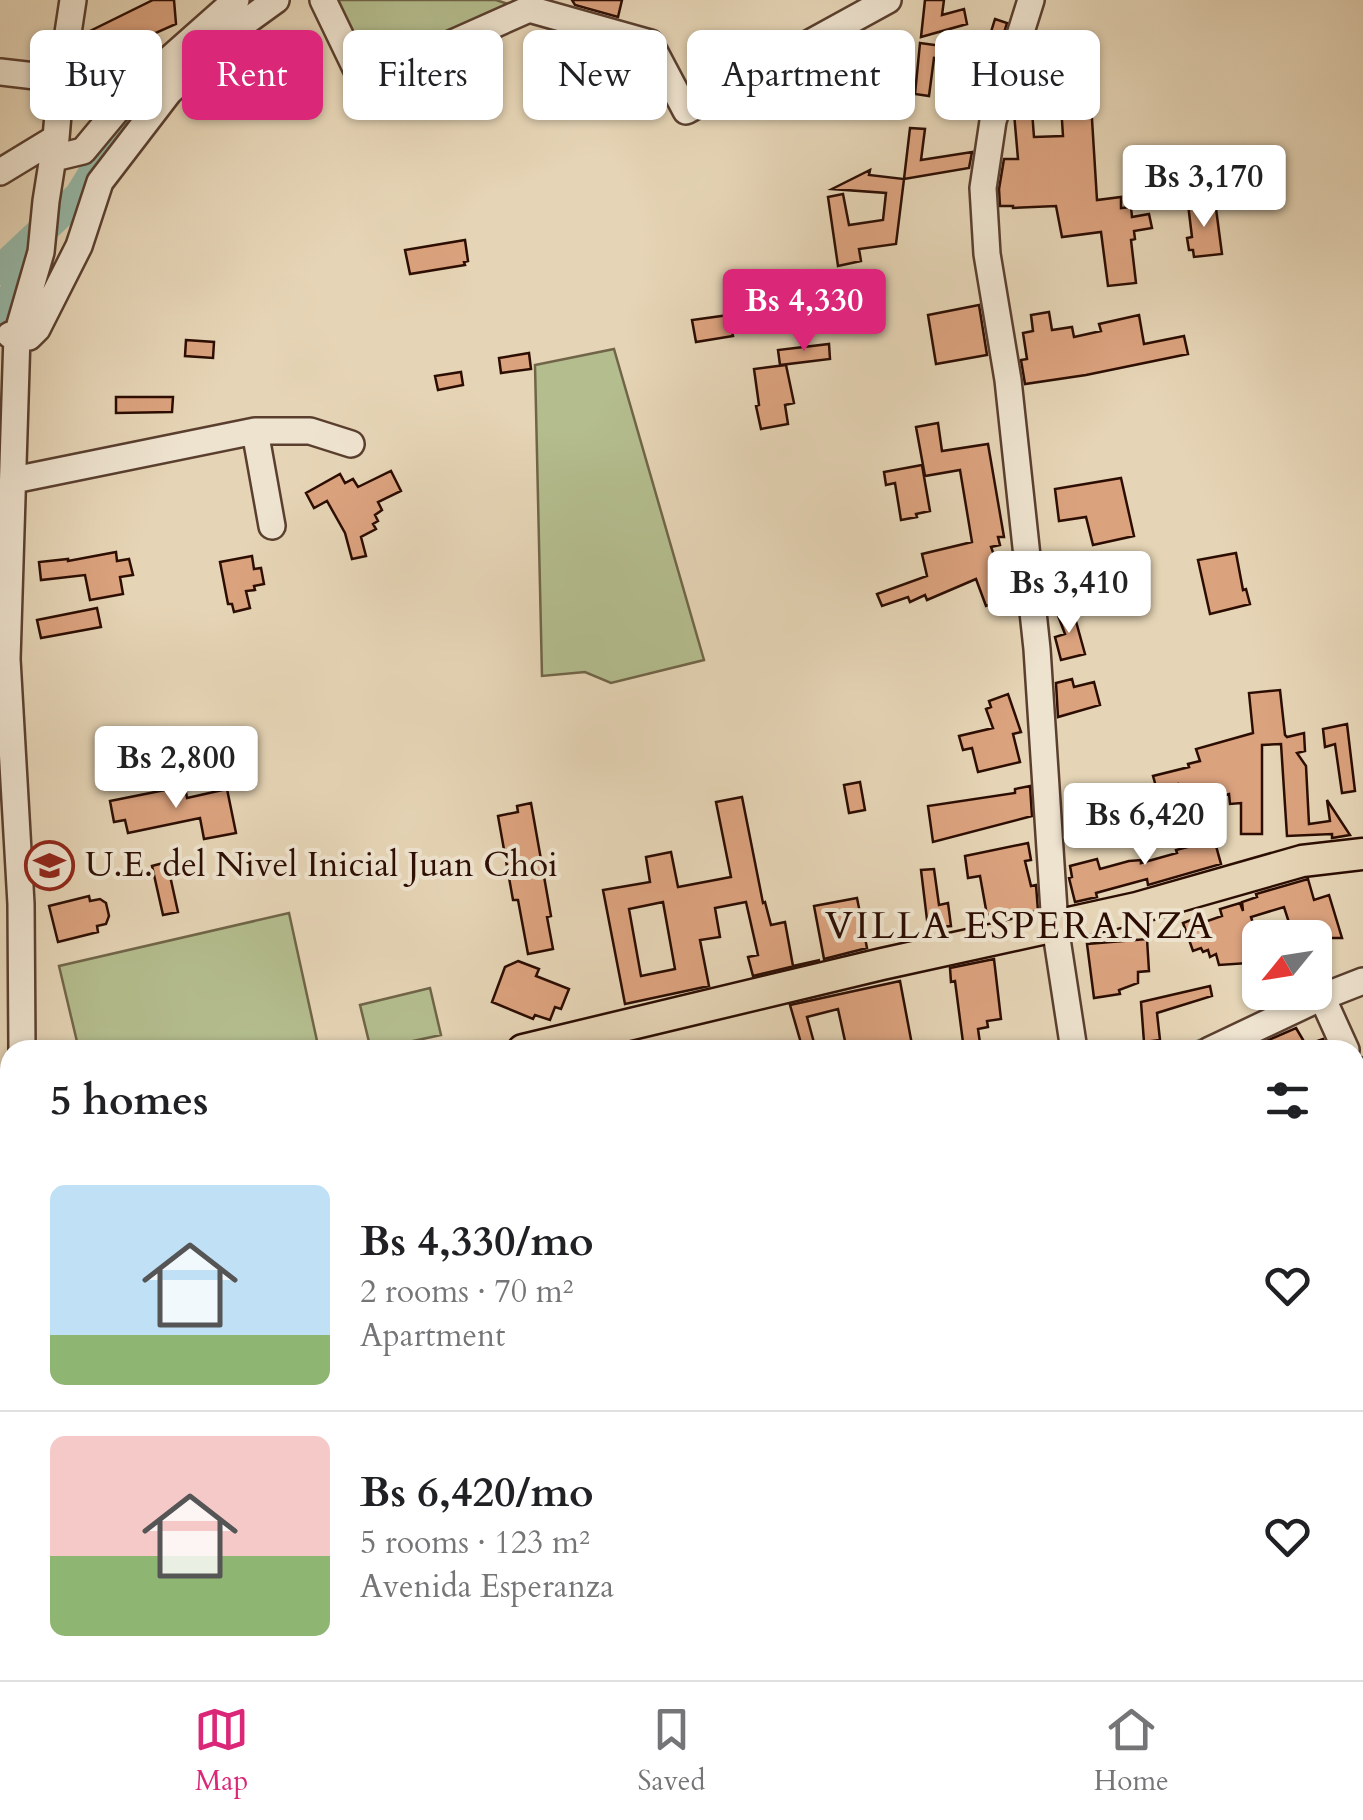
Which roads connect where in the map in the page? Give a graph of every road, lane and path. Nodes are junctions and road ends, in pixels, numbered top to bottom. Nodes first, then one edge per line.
1 (73, 0) edge
2 (236, 0) edge
3 (276, 0) edge
4 (323, 0) edge
5 (1030, 0) edge
6 (876, 3) edge
7 (68, 30) edge
8 (0, 72) edge
9 (30, 76) edge
10 (57, 120) edge
11 (55, 148) junction
12 (0, 172) edge
13 (8, 335) edge
14 (254, 431) junction
15 (352, 444) dead end
16 (14, 480) junction
17 (272, 526) dead end
18 (1363, 854) edge
19 (1056, 926) junction
20 (1363, 982) edge
21 (1332, 993) edge
22 (1295, 1010) edge
23 (1328, 1010) edge
24 (22, 1040) edge
25 (565, 1040) edge
26 (1073, 1040) edge
27 (1231, 1040) edge
28 (1341, 1040) edge

1 - 7 street
2 - 11 street
3 - 13 street
4 - 6 street
5 - 19 street
8 - 9 street
10 - 11 street
11 - 12 street
11 - 13 street
13 - 16 street
14 - 15 street
14 - 16 street
14 - 17 street
16 - 24 street
18 - 19 main road
19 - 25 main road
19 - 26 street
20 - 21 street
22 - 27 street
23 - 28 street

